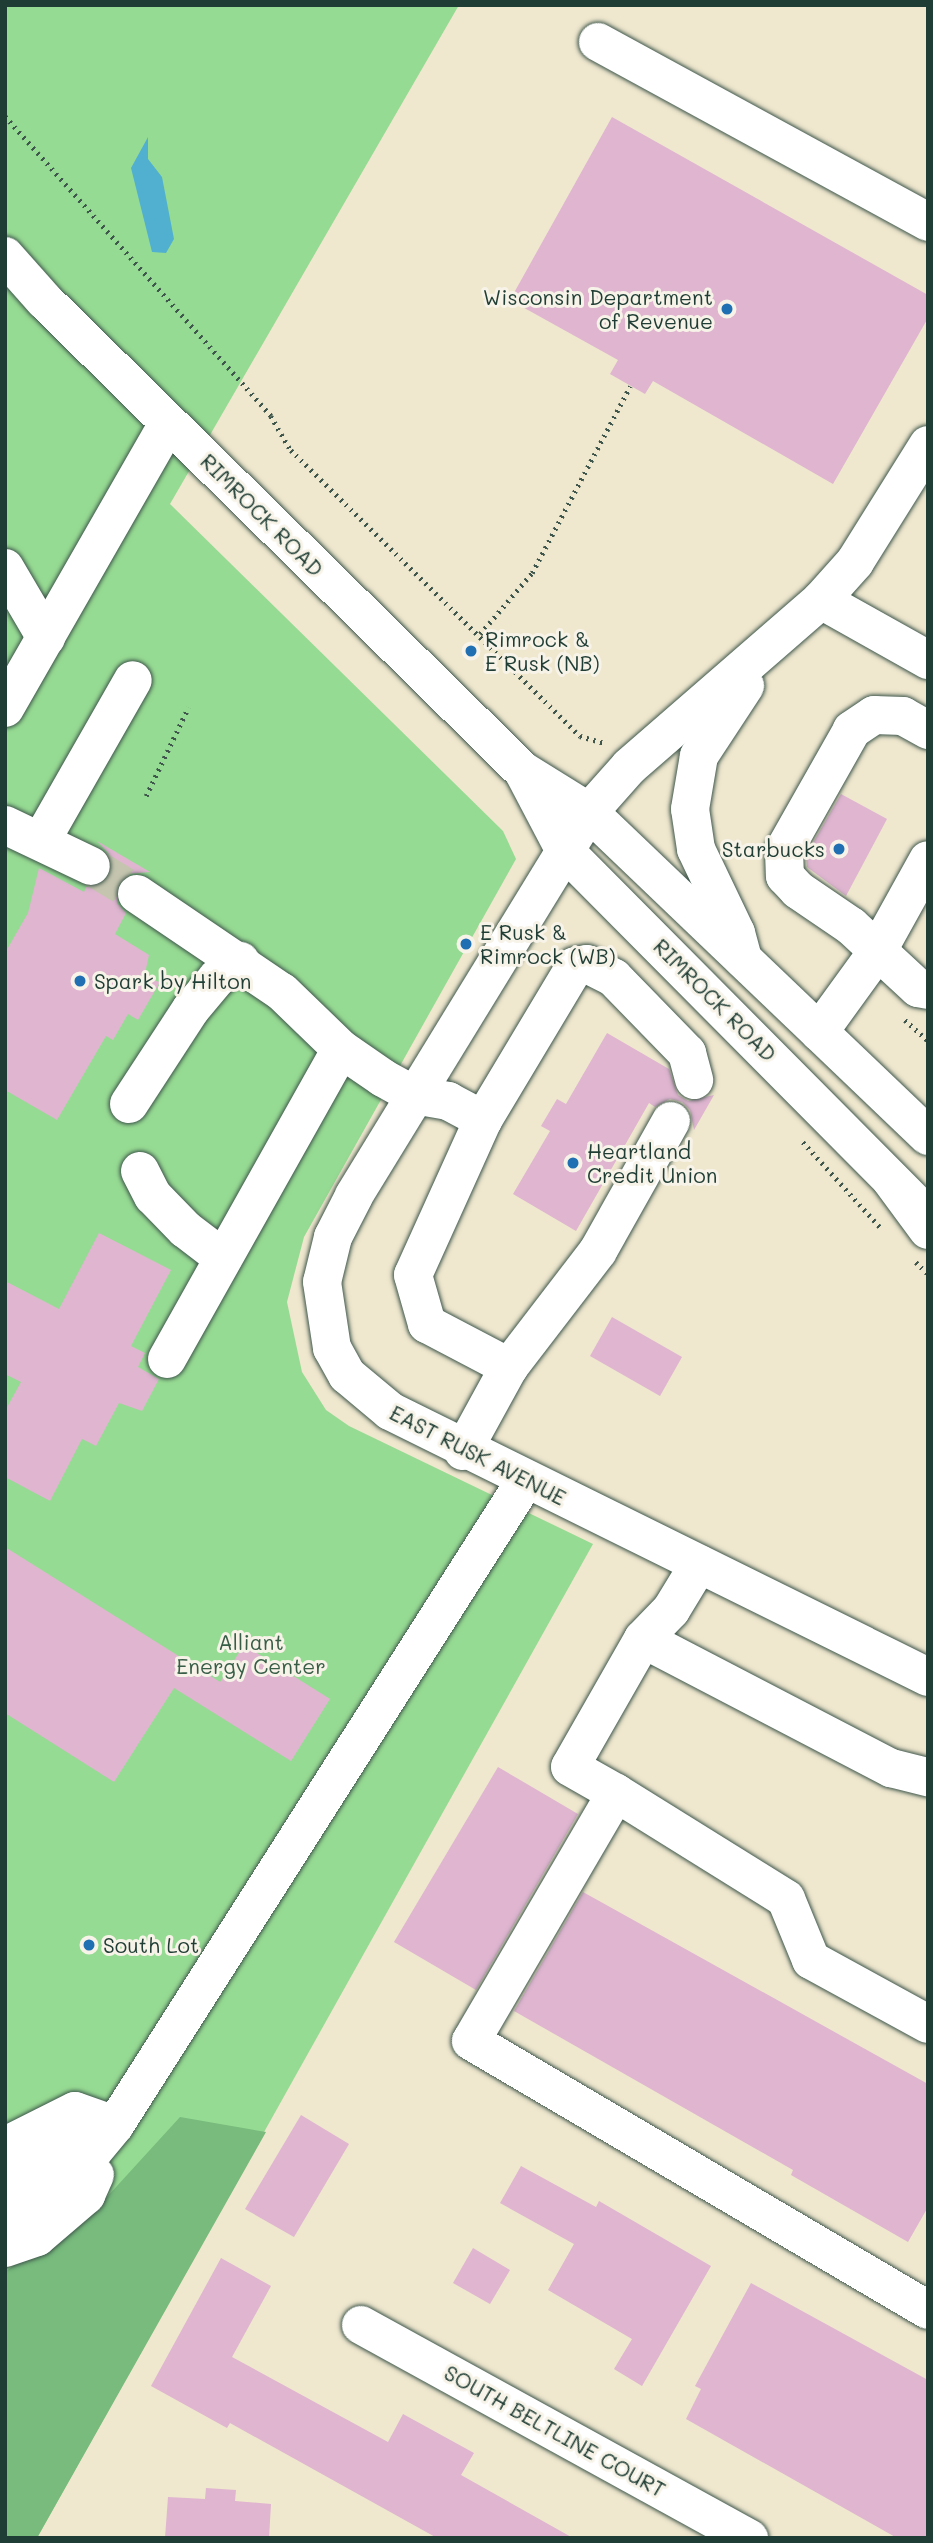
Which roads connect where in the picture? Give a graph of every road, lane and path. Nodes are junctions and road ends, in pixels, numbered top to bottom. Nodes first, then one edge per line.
1 (598, 42) dead end
2 (5, 116) edge
3 (928, 222) edge
4 (5, 256) edge
5 (631, 386) dead end
6 (168, 422) junction
7 (928, 445) edge
8 (5, 568) edge
9 (811, 609) junction
10 (480, 634) junction
11 (46, 638) junction
12 (923, 645) edge
13 (133, 680) dead end
14 (5, 708) edge
15 (188, 708) dead end
16 (928, 730) edge
17 (629, 767) junction
18 (523, 771) junction
19 (146, 796) dead end
20 (589, 812) junction
21 (5, 825) edge
22 (41, 841) junction
23 (565, 850) junction
24 (928, 860) edge
25 (91, 866) tunnel mouth
26 (137, 894) tunnel mouth
27 (877, 953) junction
28 (743, 959) junction
29 (240, 961) junction
30 (928, 990) edge
31 (898, 1014) dead end
32 (819, 1032) junction
33 (928, 1041) edge
34 (341, 1049) junction
35 (694, 1080) dead end
36 (414, 1094) junction
37 (129, 1104) dead end
38 (483, 1120) junction
39 (671, 1121) dead end
40 (928, 1136) edge
41 (140, 1171) dead end
42 (891, 1180) junction
43 (928, 1215) edge
44 (928, 1230) edge
45 (223, 1258) junction
46 (167, 1359) dead end
47 (509, 1367) junction
48 (463, 1451) junction
49 (525, 1481) junction
50 (699, 1564) junction
51 (643, 1639) junction
52 (928, 1677) edge
53 (928, 1777) edge
54 (616, 1793) junction
55 (928, 2024) edge
56 (115, 2124) junction
57 (5, 2146) edge
58 (5, 2182) edge
59 (5, 2213) edge
60 (5, 2248) edge
61 (925, 2302) edge
62 (361, 2325) dead end
63 (749, 2538) edge

1 - 3 main road
2 - 10 path
4 - 6 main road, RIMROCK ROAD
5 - 10 path
6 - 11 main road
6 - 18 main road, RIMROCK ROAD
7 - 9 main road
8 - 11 main road
9 - 12 main road
9 - 17 main road, EAST RUSK AVENUE
9 - 28 main road
10 - 17 path
11 - 14 main road
13 - 22 main road
15 - 19 path
16 - 27 main road
17 - 20 main road, EAST RUSK AVENUE
18 - 20 main road, RIMROCK ROAD
18 - 23 main road, RIMROCK ROAD
20 - 23 main road, EAST RUSK AVENUE
20 - 28 main road, RIMROCK ROAD
21 - 22 main road
22 - 25 main road
23 - 36 main road, EAST RUSK AVENUE
23 - 42 main road, RIMROCK ROAD
24 - 27 main road
26 - 29 main road
27 - 30 main road
27 - 32 main road
28 - 32 main road, RIMROCK ROAD
29 - 34 main road
29 - 37 main road
31 - 33 path
32 - 40 main road, RIMROCK ROAD
34 - 36 main road
34 - 45 main road
35 - 38 main road
36 - 38 main road
36 - 48 main road, EAST RUSK AVENUE
38 - 47 main road
39 - 47 main road
41 - 45 main road
42 - 43 main road, RIMROCK ROAD
42 - 44 main road
45 - 46 main road
47 - 48 main road
48 - 49 main road, EAST RUSK AVENUE
49 - 50 main road, EAST RUSK AVENUE
49 - 56 main road
50 - 51 main road
50 - 52 main road, EAST RUSK AVENUE
51 - 53 main road
51 - 54 main road
54 - 55 main road
54 - 61 main road
56 - 57 main road
56 - 58 main road
56 - 59 main road
56 - 60 main road
62 - 63 main road, SOUTH BELTLINE COURT

